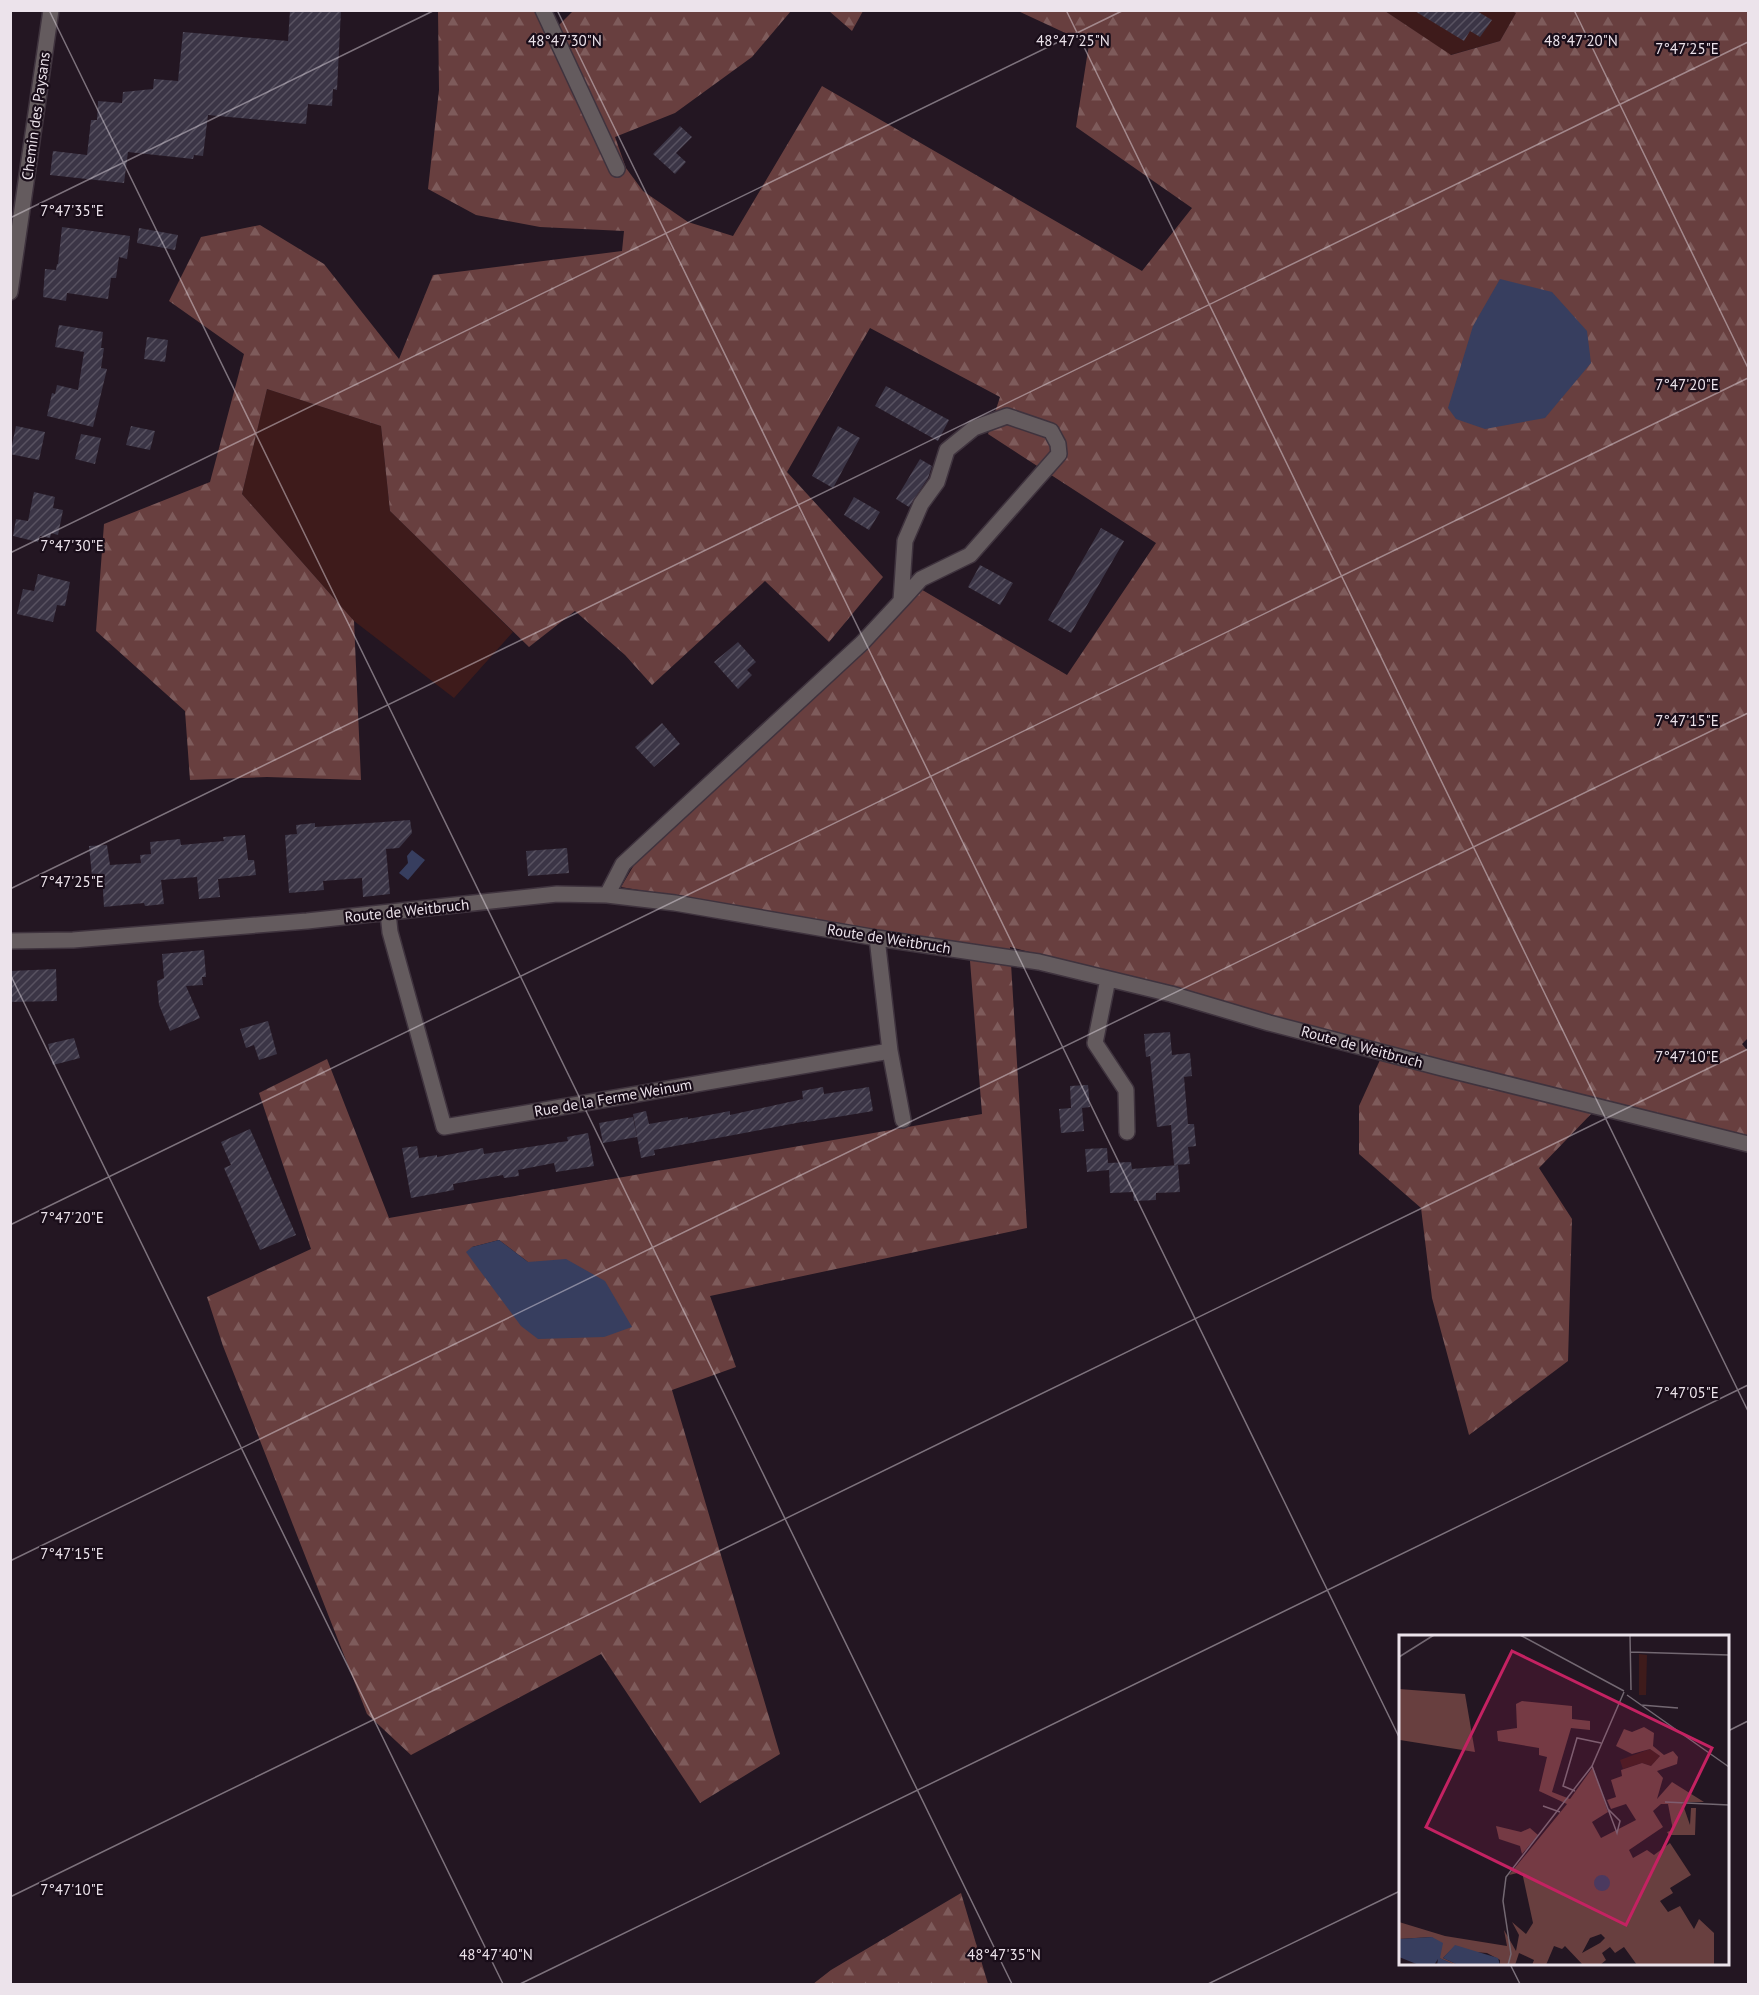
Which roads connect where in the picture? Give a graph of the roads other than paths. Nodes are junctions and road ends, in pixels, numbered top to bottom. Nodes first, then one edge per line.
1 (51, 10) edge
2 (543, 10) edge
3 (617, 169) dead end
4 (10, 292) edge
5 (901, 601) junction
6 (607, 895) junction
7 (387, 913) junction
8 (877, 938) junction
9 (10, 941) edge
10 (1108, 979) junction
11 (890, 1051) junction
12 (903, 1120) dead end
13 (1127, 1132) dead end
14 (1749, 1144) edge

1 - 4 street, Chemin des Paysans
2 - 3 street
5 - 5 street
5 - 6 street
6 - 7 street, Route de Weitbruch
6 - 8 street, Route de Weitbruch
7 - 9 street, Route de Weitbruch
7 - 11 street, Rue de la Ferme Weinum
8 - 10 street, Route de Weitbruch
8 - 11 street
10 - 13 street
10 - 14 street, Route de Weitbruch
11 - 12 street

